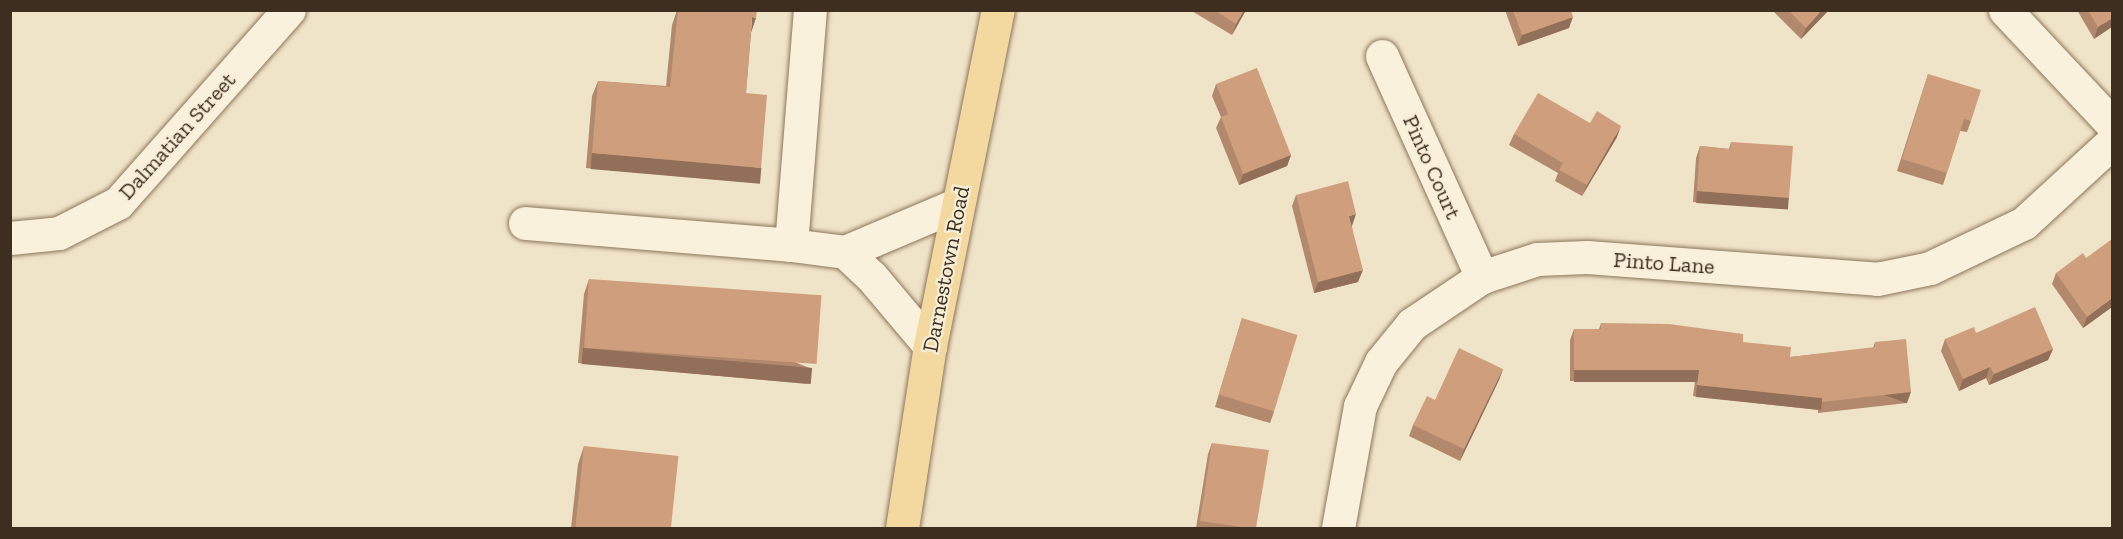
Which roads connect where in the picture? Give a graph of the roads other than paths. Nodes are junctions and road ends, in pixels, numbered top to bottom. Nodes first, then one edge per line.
1 (288, 10) edge
2 (810, 10) edge
3 (998, 10) edge
4 (2005, 10) edge
5 (1382, 56) dead end
6 (2112, 124) edge
7 (2112, 142) edge
8 (958, 204) junction
9 (525, 223) dead end
10 (10, 238) edge
11 (791, 245) junction
12 (845, 252) junction
13 (1482, 278) junction
14 (930, 345) junction
15 (902, 528) edge
16 (1338, 528) edge

1 - 10 street, Dalmatian Street
2 - 11 street
3 - 8 main road, Darnestown Road
4 - 6 street
5 - 13 street, Pinto Court
7 - 13 street, Pinto Lane
8 - 12 street
8 - 14 main road, Darnestown Road
9 - 11 street
11 - 12 street
12 - 14 street
13 - 16 street, Pinto Lane
14 - 15 main road, Darnestown Road

